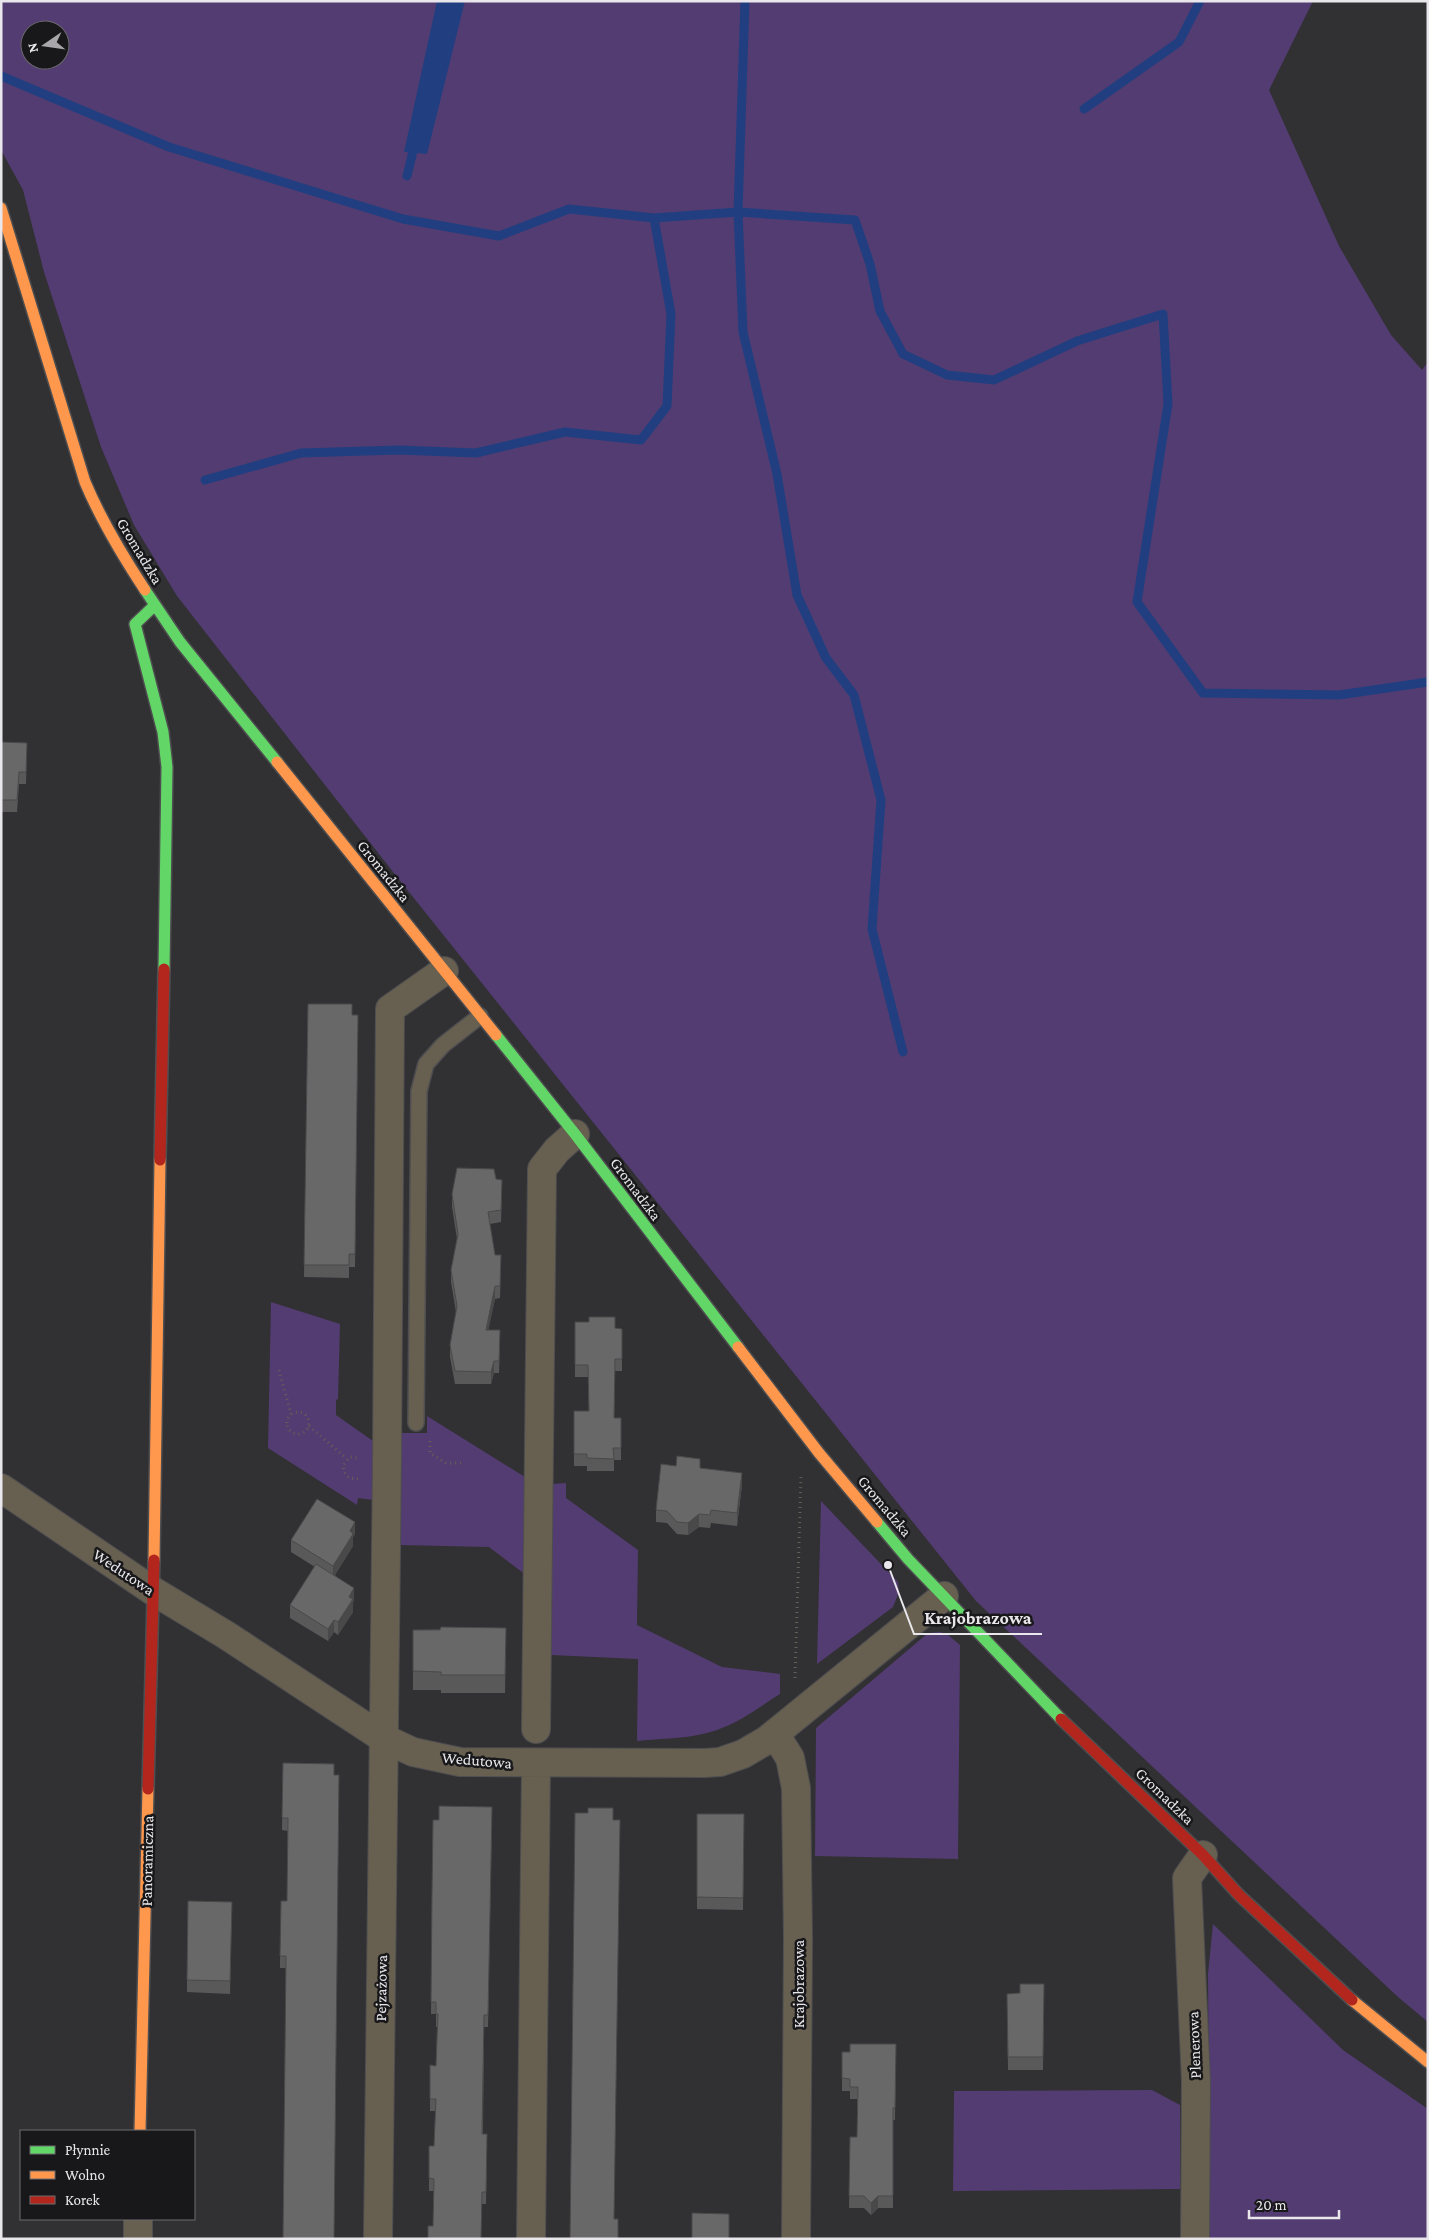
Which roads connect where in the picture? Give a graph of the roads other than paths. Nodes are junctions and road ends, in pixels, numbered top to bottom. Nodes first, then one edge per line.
1 (1, 208) edge
2 (154, 606) junction
3 (444, 971) junction
4 (480, 1016) junction
5 (575, 1134) junction
6 (416, 1423) road end
7 (1, 1488) edge
8 (153, 1591) junction
9 (944, 1596) junction
10 (536, 1729) dead end
11 (775, 1734) junction
12 (383, 1738) junction
13 (536, 1764) junction
14 (1203, 1856) junction
15 (1428, 2062) edge
16 (140, 2130) edge
17 (138, 2220) edge
18 (138, 2239) edge
19 (378, 2239) edge
20 (531, 2239) edge
21 (796, 2239) edge
22 (1195, 2239) edge

1 - 2 street, Gromadzka
2 - 3 street, Gromadzka
2 - 8 street, Panoramiczna
3 - 4 street, Gromadzka
3 - 12 street, Pejzażowa
4 - 5 street, Gromadzka
4 - 6 lane
5 - 9 street, Gromadzka
5 - 10 street
7 - 8 street, Wedutowa
8 - 12 street, Wedutowa
8 - 16 street, Panoramiczna
9 - 11 street, Wedutowa
9 - 14 street, Gromadzka
11 - 13 street, Wedutowa
11 - 21 street, Krajobrazowa
12 - 13 street, Wedutowa
12 - 19 street, Pejzażowa
13 - 20 street
14 - 15 street, Gromadzka
14 - 22 street, Plenerowa
17 - 18 street

